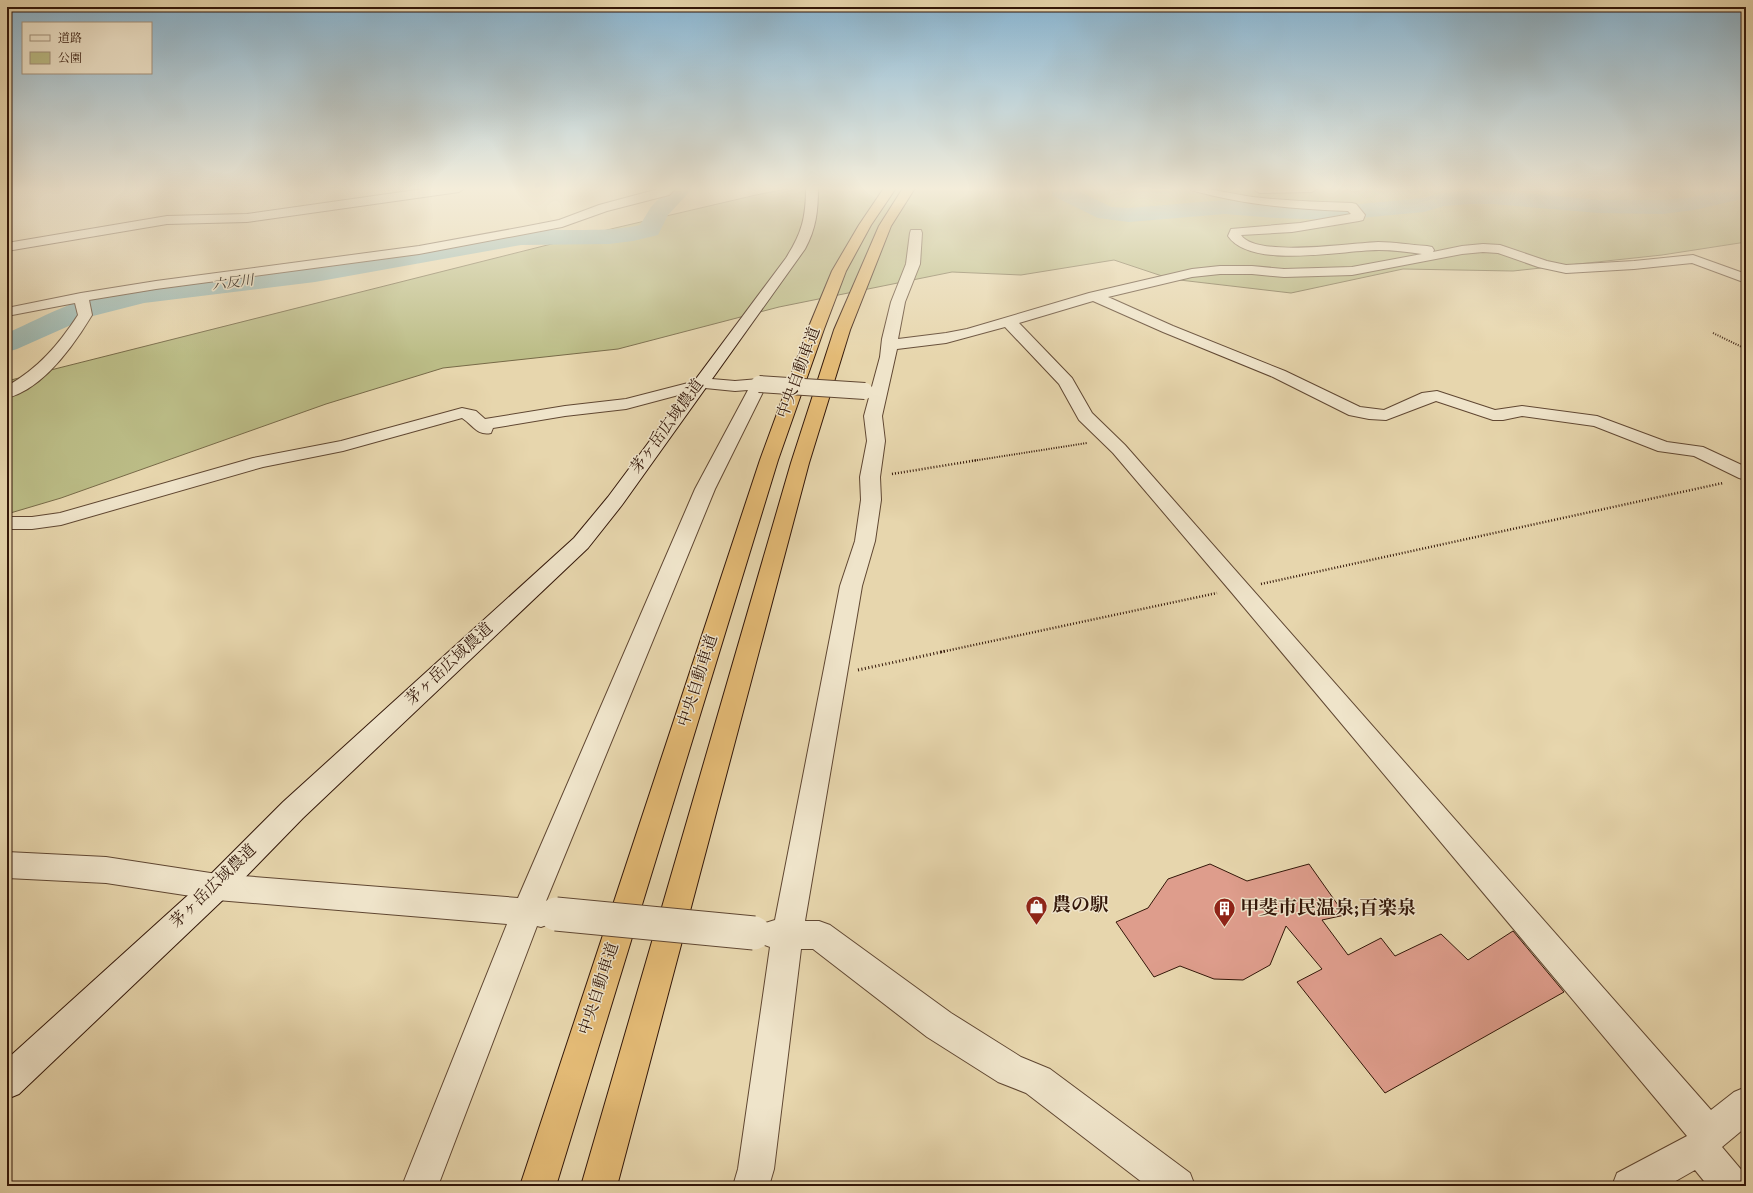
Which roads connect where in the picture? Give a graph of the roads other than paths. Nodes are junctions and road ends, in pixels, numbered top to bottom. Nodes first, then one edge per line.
1 (27, 244) edge
2 (450, 244) edge
3 (801, 244) edge
4 (854, 244) edge
5 (878, 244) edge
6 (915, 244) edge
7 (1243, 244) edge
8 (7, 247) edge
9 (1446, 253) junction
10 (1746, 279) edge
11 (1094, 296) junction
12 (83, 305) junction
13 (7, 312) edge
14 (1008, 321) junction
15 (889, 345) junction
16 (759, 384) junction
17 (699, 385) junction
18 (7, 392) edge
19 (872, 392) junction
20 (1746, 474) edge
21 (7, 523) edge
22 (7, 866) edge
23 (217, 887) junction
24 (527, 912) junction
25 (787, 935) junction
26 (7, 1082) edge
27 (1746, 1104) edge
28 (1704, 1141) junction
29 (420, 1186) edge
30 (538, 1186) edge
31 (599, 1186) edge
32 (751, 1186) edge
33 (1177, 1186) edge
34 (1630, 1186) edge
35 (1731, 1186) edge

1 - 8 street
2 - 12 street
3 - 17 street, 茅ヶ岳広域農道
4 - 30 highway, 中央自動車道
5 - 31 highway, 中央自動車道
6 - 15 street
7 - 9 street
9 - 10 street
9 - 11 street
11 - 14 street
11 - 20 street
12 - 13 street
12 - 18 street
14 - 15 street
14 - 28 street
15 - 19 street
16 - 17 street
16 - 19 street, bridge
16 - 24 street
17 - 21 street
17 - 23 street, 茅ヶ岳広域農道
19 - 25 street
22 - 23 street
23 - 24 street
23 - 26 street, 茅ヶ岳広域農道
24 - 25 street, bridge
24 - 29 street
25 - 32 street
25 - 33 street
27 - 28 street
28 - 34 street
28 - 35 street

